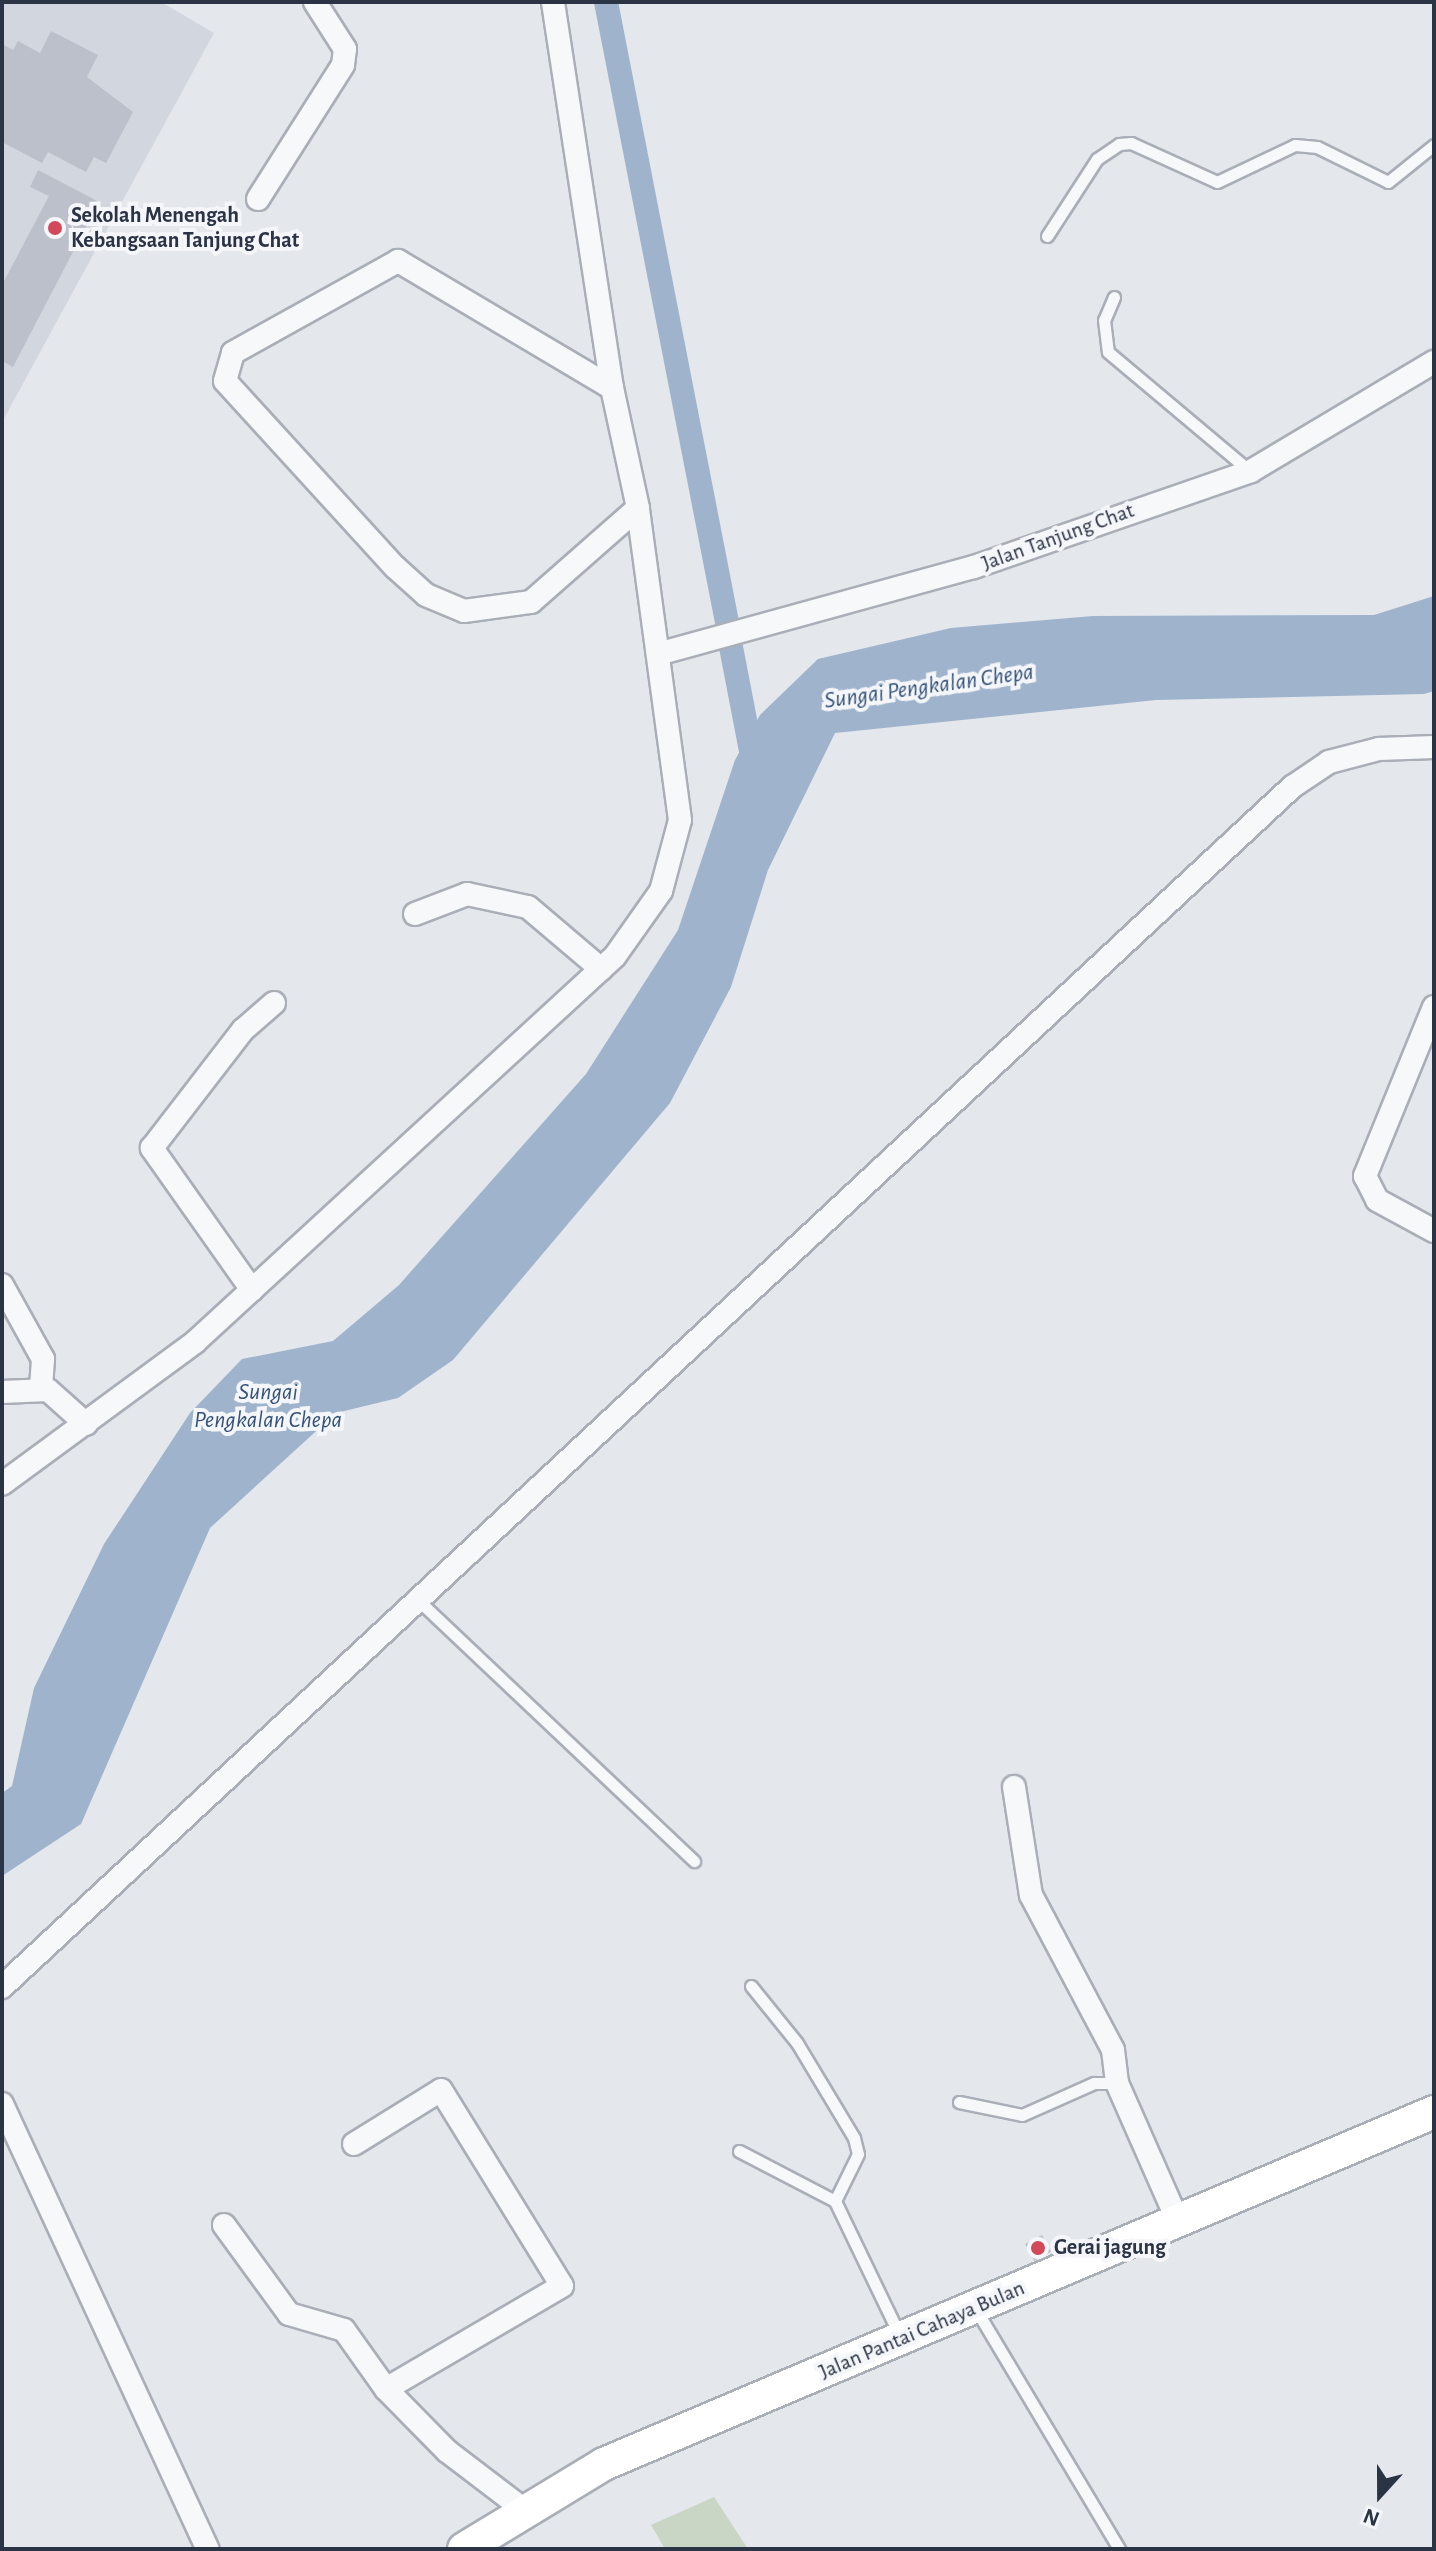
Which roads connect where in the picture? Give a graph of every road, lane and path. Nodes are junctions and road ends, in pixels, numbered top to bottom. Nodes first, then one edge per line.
1 (315, 2) edge
2 (553, 2) edge
3 (1434, 145) edge
4 (258, 199) dead end
5 (1047, 236) dead end
6 (1114, 297) dead end
7 (1431, 371) edge
8 (612, 388) junction
9 (1251, 471) junction
10 (638, 508) junction
11 (658, 654) junction
12 (1434, 747) edge
13 (415, 914) dead end
14 (601, 969) junction
15 (274, 1003) dead end
16 (1434, 1007) edge
17 (1434, 1231) edge
18 (2, 1285) edge
19 (252, 1290) junction
20 (41, 1388) junction
21 (2, 1392) edge
22 (86, 1424) junction
23 (2, 1484) edge
24 (418, 1600) junction
25 (1014, 1787) dead end
26 (694, 1861) dead end
27 (751, 1986) dead end
28 (2, 1987) edge
29 (1117, 2083) junction
30 (959, 2102) dead end
31 (2, 2104) edge
32 (1434, 2112) edge
33 (354, 2144) dead end
34 (739, 2151) dead end
35 (835, 2201) junction
36 (1178, 2221) junction
37 (224, 2225) dead end
38 (975, 2307) junction
39 (901, 2339) junction
40 (386, 2389) junction
41 (523, 2509) junction
42 (470, 2547) edge
43 (208, 2549) edge
44 (1119, 2549) edge

1 - 4 street
2 - 8 street
3 - 5 lane
6 - 9 lane
7 - 9 street, Jalan Tanjung Chat
8 - 10 street
8 - 10 street
9 - 11 street, Jalan Tanjung Chat
10 - 11 street
11 - 14 street
12 - 24 street
13 - 14 street
14 - 19 street
15 - 19 street
16 - 17 street
18 - 20 street
19 - 22 street
20 - 21 street
20 - 22 street
22 - 23 street
24 - 26 lane
24 - 28 street
25 - 29 street
27 - 35 lane
29 - 30 lane
29 - 36 street
31 - 43 street
32 - 36 main road, Jalan Pantai Cahaya Bulan
33 - 40 street
34 - 35 lane
35 - 39 lane
36 - 38 main road, Jalan Pantai Cahaya Bulan
37 - 40 street
38 - 39 main road, Jalan Pantai Cahaya Bulan
38 - 44 lane
39 - 41 main road, Jalan Pantai Cahaya Bulan
40 - 41 street
41 - 42 main road, Jalan Pantai Cahaya Bulan

